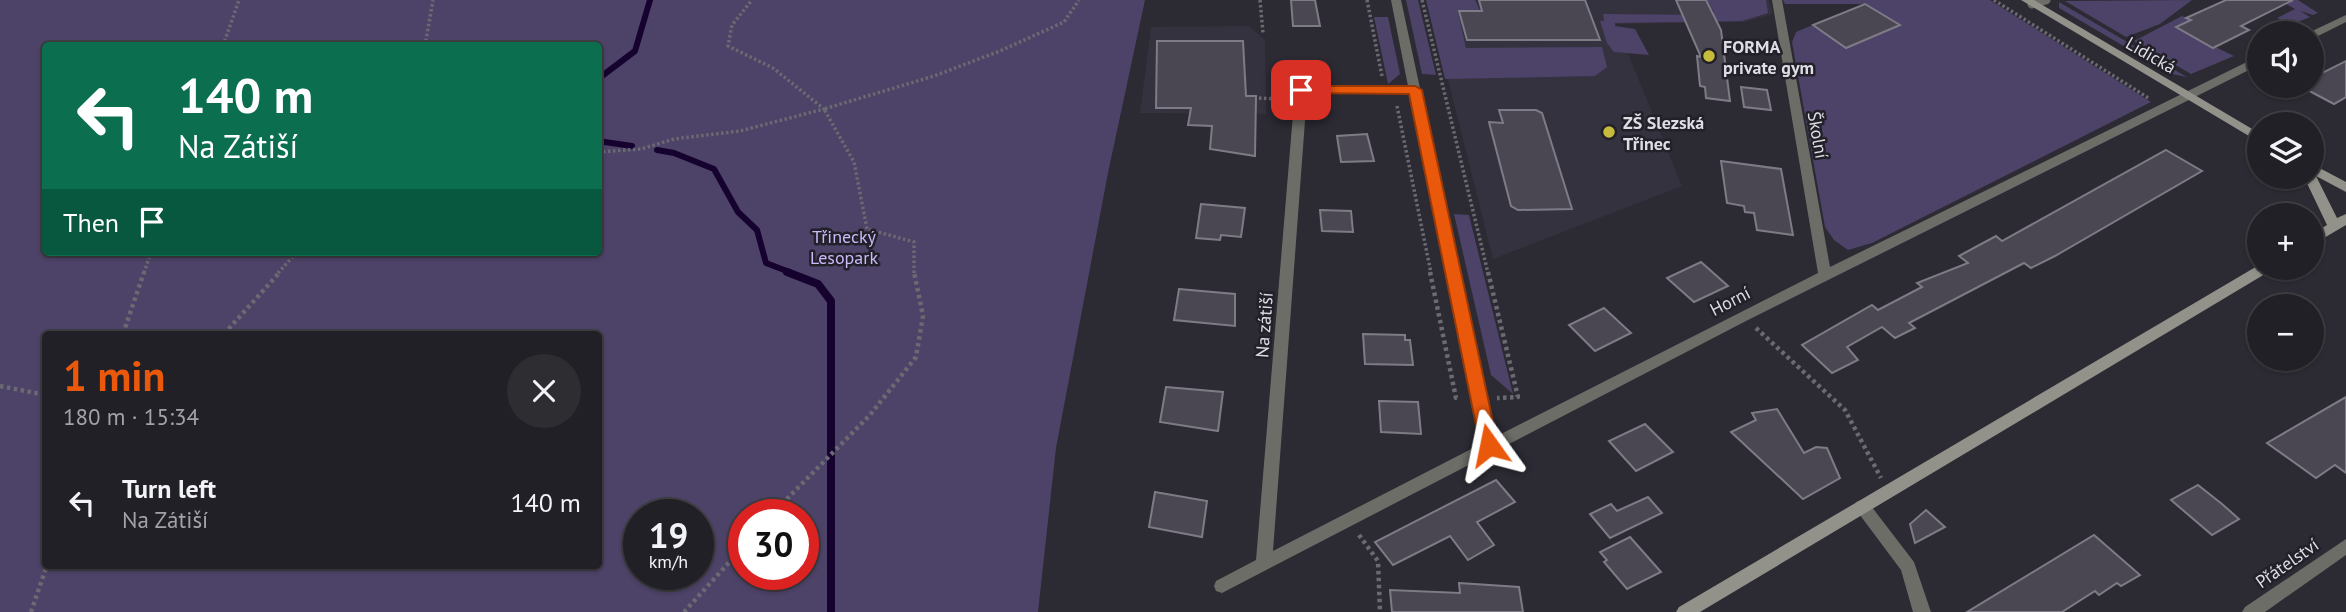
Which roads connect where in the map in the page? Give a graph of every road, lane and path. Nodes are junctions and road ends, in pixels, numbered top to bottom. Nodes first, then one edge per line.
1 (239, 0) edge
2 (433, 0) edge
3 (752, 0) edge
4 (1079, 0) edge
5 (1260, 0) edge
6 (1367, 0) edge
7 (1396, 0) edge
8 (1422, 0) edge
9 (1777, 0) edge
10 (1993, 0) edge
11 (2046, 0) edge
12 (2029, 2) edge
13 (2346, 18) edge
14 (2324, 29) edge
15 (1262, 33) dead end
16 (224, 42) edge
17 (426, 42) edge
18 (2247, 67) edge
19 (1385, 90) junction
20 (1415, 90) junction
21 (2187, 96) junction
22 (2151, 99) dead end
23 (824, 110) junction
24 (2247, 131) edge
25 (602, 152) edge
26 (2324, 175) edge
27 (2346, 188) edge
28 (2318, 189) edge
29 (2340, 223) edge
30 (2324, 233) edge
31 (151, 256) edge
32 (293, 256) edge
33 (1825, 276) junction
34 (2247, 279) edge
35 (1756, 327) dead end
36 (124, 331) edge
37 (227, 331) edge
38 (0, 386) edge
39 (42, 394) edge
40 (1518, 397) dead end
41 (1489, 445) junction
42 (1888, 492) junction
43 (787, 499) edge
44 (1862, 508) junction
45 (1347, 520) junction
46 (2346, 546) edge
47 (728, 563) edge
48 (1264, 563) junction
49 (46, 569) edge
50 (1222, 586) dead end
51 (31, 612) edge
52 (684, 612) edge
53 (1380, 612) edge
54 (1685, 612) edge
55 (1922, 612) edge
56 (2251, 612) edge

1 - 16 path
2 - 17 path
3 - 23 path
4 - 23 path
5 - 15 path
6 - 19 path
7 - 20 street
8 - 40 path
9 - 33 street, Školní
10 - 22 path
11 - 12 lane
12 - 21 main road, Lidická
13 - 14 street
18 - 21 street, Horní
19 - 20 street
19 - 48 street, Na zátiší
20 - 41 street
21 - 24 main road, Lidická
21 - 33 street, Horní
23 - 25 path
23 - 43 path
26 - 27 main road
28 - 29 main road
29 - 30 main road
31 - 36 path
32 - 37 path
33 - 41 street, Horní
34 - 42 main road
35 - 42 path
38 - 39 path
41 - 45 street, Horní
42 - 44 main road
44 - 54 main road
44 - 55 street
45 - 48 street, Horní
45 - 53 path
46 - 56 street, Přátelství
47 - 52 path
48 - 50 street, Horní
49 - 51 path

